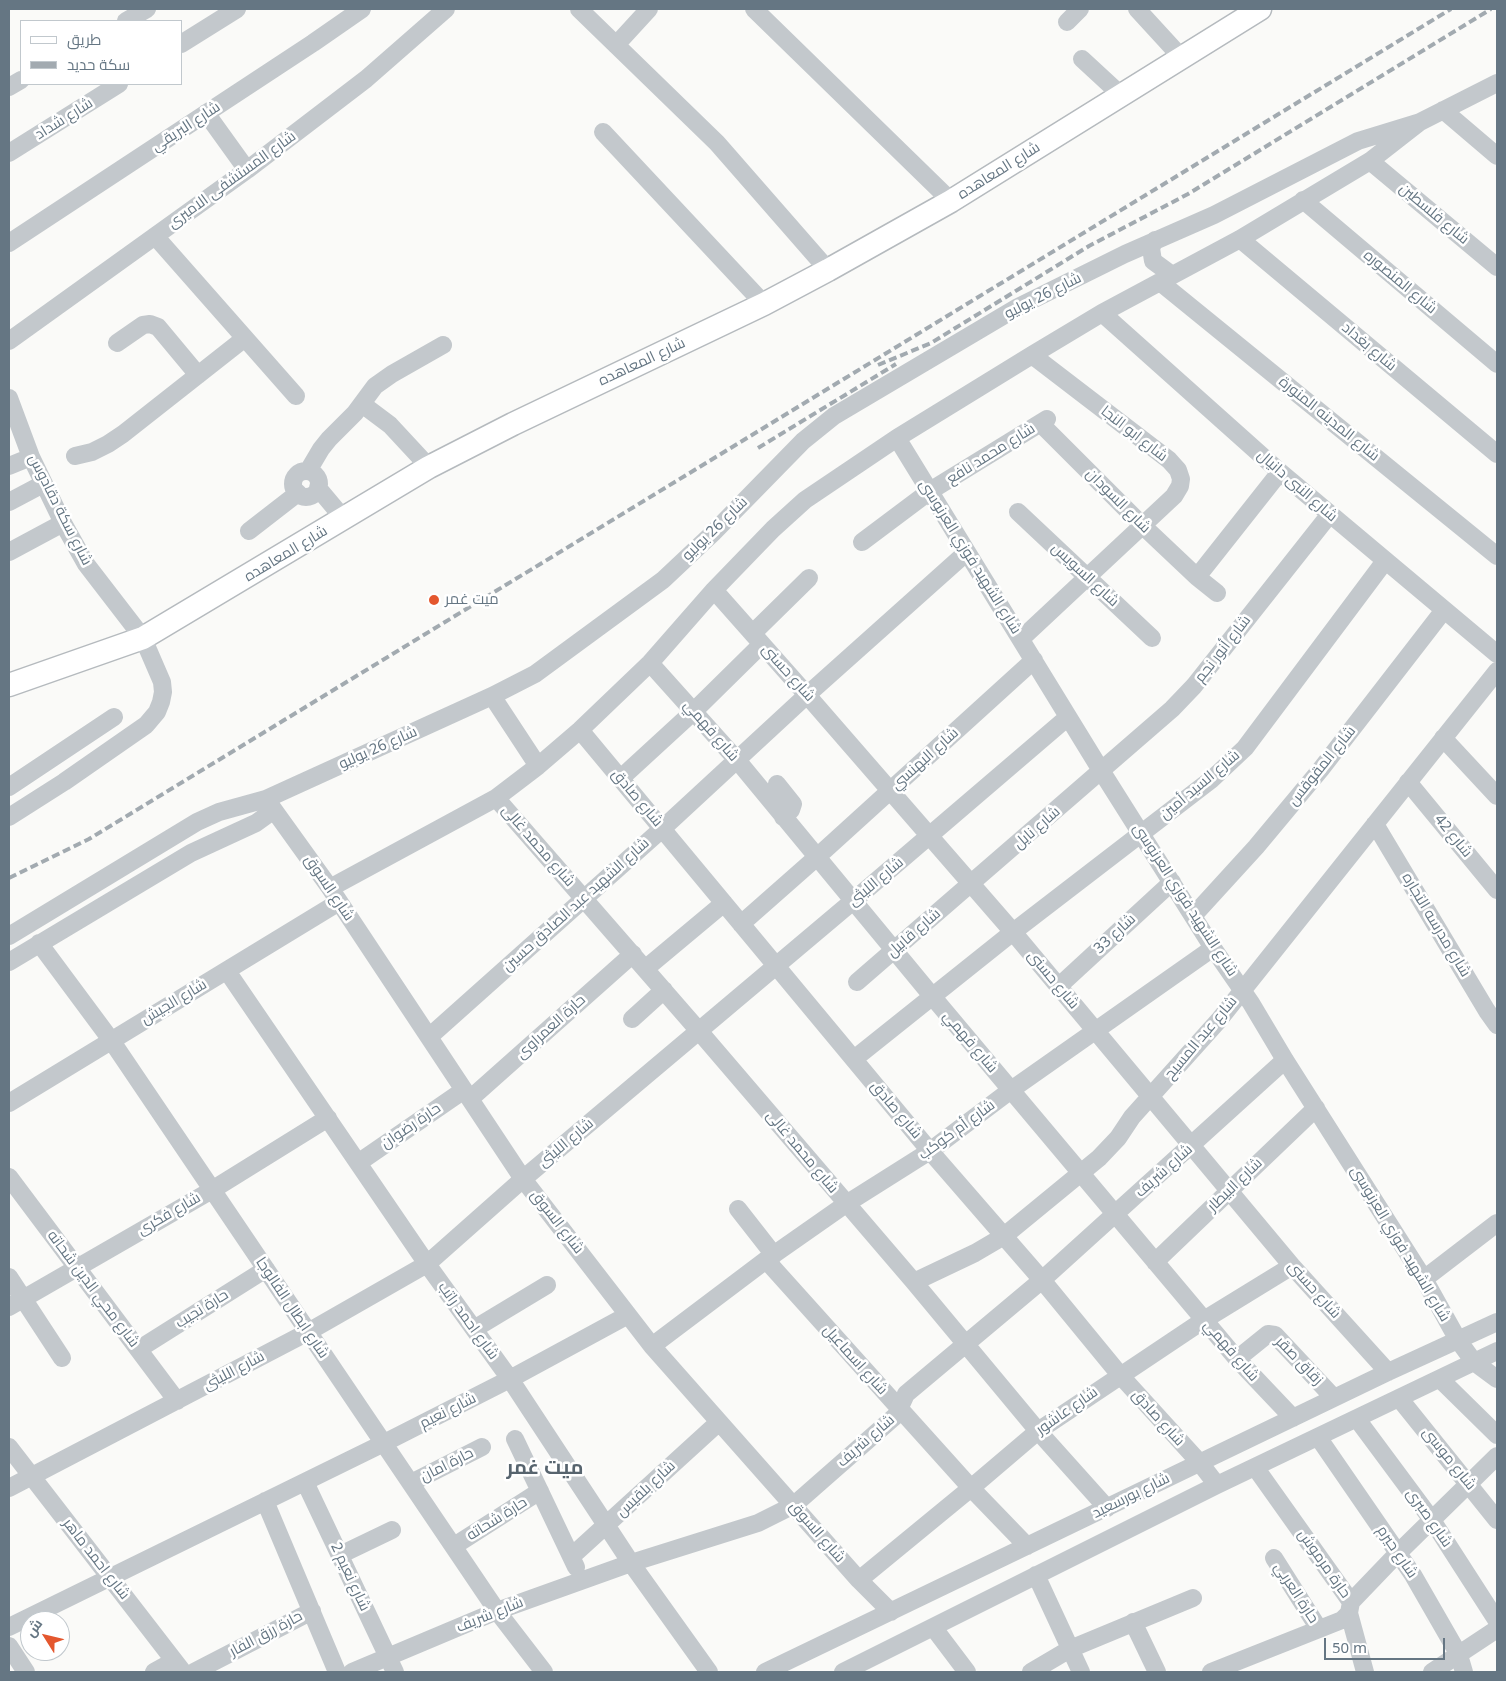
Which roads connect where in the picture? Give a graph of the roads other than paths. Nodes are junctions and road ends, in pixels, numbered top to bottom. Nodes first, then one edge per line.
1 (147, 9) edge
2 (237, 9) edge
3 (362, 9) edge
4 (446, 9) edge
5 (578, 9) edge
6 (649, 9) edge
7 (754, 9) edge
8 (1080, 9) edge
9 (1137, 9) edge
10 (1260, 9) edge
11 (128, 20) edge
12 (1067, 22) dead end
13 (182, 43) edge
14 (616, 45) junction
15 (1181, 57) junction
16 (1082, 59) dead end
17 (20, 81) edge
18 (1497, 83) edge
19 (117, 85) edge
20 (9, 87) edge
21 (1121, 95) junction
22 (1443, 110) junction
23 (206, 113) junction
24 (1420, 122) junction
25 (602, 132) dead end
26 (9, 153) edge
27 (1497, 156) edge
28 (1370, 161) junction
29 (248, 170) junction
30 (1303, 200) junction
31 (951, 201) junction
32 (156, 236) junction
33 (1240, 239) junction
34 (1155, 240) junction
35 (9, 243) edge
36 (1497, 266) edge
37 (828, 270) junction
38 (1166, 278) junction
39 (764, 304) junction
40 (1102, 313) junction
41 (245, 338) junction
42 (9, 341) edge
43 (117, 343) dead end
44 (443, 346) dead end
45 (1032, 355) junction
46 (1497, 364) edge
47 (198, 375) junction
48 (296, 396) dead end
49 (9, 400) edge
50 (362, 404) junction
51 (1043, 421) joint
52 (896, 438) junction
53 (1497, 454) edge
54 (75, 456) dead end
55 (31, 457) junction
56 (9, 466) edge
57 (429, 468) junction
58 (308, 471) junction
59 (1280, 472) junction
60 (43, 484) junction
61 (318, 488) junction
62 (930, 491) junction
63 (298, 493) junction
64 (9, 502) edge
65 (1018, 512) dead end
66 (1330, 514) junction
67 (344, 519) junction
68 (63, 523) junction
69 (1143, 526) junction
70 (249, 531) dead end
71 (862, 542) dead end
72 (9, 552) edge
73 (967, 552) junction
74 (1497, 556) edge
75 (1385, 561) junction
76 (1087, 577) junction
77 (1197, 577) junction
78 (809, 578) dead end
79 (714, 590) junction
80 (1216, 593) dead end
81 (1444, 610) junction
82 (144, 638) junction
83 (1152, 638) dead end
84 (758, 639) junction
85 (1021, 639) junction
86 (1497, 654) edge
87 (1034, 660) junction
88 (650, 663) junction
89 (1497, 671) edge
90 (9, 685) edge
91 (808, 694) junction
92 (492, 696) junction
93 (694, 711) junction
94 (114, 717) dead end
95 (1068, 717) junction
96 (580, 730) junction
97 (1443, 738) junction
98 (50, 760) junction
99 (737, 760) junction
100 (538, 766) junction
101 (1102, 772) junction
102 (620, 778) junction
103 (64, 782) junction
104 (1408, 782) junction
105 (777, 784) dead end
106 (9, 787) edge
107 (890, 791) junction
108 (1497, 796) edge
109 (496, 798) junction
110 (270, 804) junction
111 (783, 816) junction
112 (9, 817) edge
113 (1375, 824) junction
114 (662, 828) junction
115 (1142, 833) junction
116 (929, 837) junction
117 (817, 857) junction
118 (1172, 882) junction
119 (972, 884) junction
120 (1497, 890) edge
121 (334, 895) junction
122 (583, 898) junction
123 (853, 901) junction
124 (724, 903) junction
125 (1193, 916) junction
126 (741, 924) junction
127 (1013, 932) junction
128 (9, 936) edge
129 (40, 943) junction
130 (1213, 948) junction
131 (894, 951) junction
132 (632, 954) junction
133 (9, 962) edge
134 (776, 965) junction
135 (645, 969) junction
136 (227, 971) junction
137 (857, 982) dead end
138 (1058, 986) junction
139 (664, 990) junction
140 (1242, 990) junction
141 (932, 996) junction
142 (1494, 1013) edge
143 (632, 1019) dead end
144 (699, 1031) junction
145 (1096, 1032) junction
146 (429, 1037) junction
147 (111, 1040) junction
148 (854, 1059) junction
149 (1285, 1060) junction
150 (1011, 1090) junction
151 (467, 1095) junction
152 (1151, 1096) junction
153 (9, 1103) edge
154 (1316, 1108) junction
155 (328, 1118) junction
156 (1191, 1146) junction
157 (930, 1151) junction
158 (358, 1163) junction
159 (1081, 1173) junction
160 (9, 1177) edge
161 (523, 1179) junction
162 (212, 1190) junction
163 (1229, 1191) junction
164 (846, 1204) junction
165 (738, 1209) dead end
166 (1116, 1214) junction
167 (1497, 1223) edge
168 (1004, 1236) junction
169 (770, 1257) junction
170 (1155, 1262) junction
171 (427, 1264) junction
172 (1292, 1266) junction
173 (77, 1268) junction
174 (266, 1269) junction
175 (9, 1276) edge
176 (1424, 1279) junction
177 (1042, 1280) junction
178 (914, 1282) junction
179 (547, 1285) dead end
180 (16, 1303) edge
181 (628, 1315) junction
182 (1204, 1320) junction
183 (1497, 1322) edge
184 (474, 1329) junction
185 (308, 1332) junction
186 (1458, 1340) junction
187 (966, 1344) junction
188 (652, 1346) junction
189 (139, 1349) junction
190 (1497, 1351) edge
191 (62, 1358) dead end
192 (1237, 1359) junction
193 (1474, 1362) junction
194 (1388, 1372) junction
195 (1120, 1375) junction
196 (1440, 1378) junction
197 (510, 1379) junction
198 (1497, 1379) edge
199 (1334, 1398) junction
200 (1400, 1398) junction
201 (177, 1401) junction
202 (901, 1411) junction
203 (1293, 1418) junction
204 (1356, 1419) junction
205 (719, 1422) junction
206 (1038, 1430) junction
207 (1497, 1435) edge
208 (1318, 1438) junction
209 (515, 1439) dead end
210 (384, 1443) junction
211 (9, 1447) edge
212 (482, 1447) dead end
213 (1497, 1456) edge
214 (1200, 1463) junction
215 (1256, 1467) junction
216 (31, 1477) junction
217 (305, 1482) junction
218 (411, 1484) junction
219 (1469, 1484) junction
220 (1217, 1485) junction
221 (9, 1488) edge
222 (971, 1488) junction
223 (540, 1491) junction
224 (265, 1502) junction
225 (794, 1505) junction
226 (1107, 1508) junction
227 (1432, 1520) junction
228 (1497, 1520) edge
229 (606, 1525) junction
230 (392, 1530) dead end
231 (454, 1546) junction
232 (1027, 1546) junction
233 (1398, 1553) junction
234 (340, 1555) junction
235 (572, 1556) junction
236 (1274, 1558) dead end
237 (632, 1563) junction
238 (1036, 1575) junction
239 (110, 1577) junction
240 (583, 1580) junction
241 (859, 1580) junction
242 (1193, 1598) dead end
243 (1350, 1608) junction
244 (312, 1611) junction
245 (497, 1611) junction
246 (891, 1612) junction
247 (1497, 1621) edge
248 (1133, 1622) junction
249 (9, 1626) edge
250 (933, 1627) junction
251 (1319, 1629) junction
252 (1497, 1629) edge
253 (9, 1646) edge
254 (1070, 1649) junction
255 (1459, 1655) junction
256 (392, 1665) edge
257 (178, 1667) edge
258 (26, 1672) edge
259 (154, 1672) edge
260 (194, 1672) edge
261 (337, 1672) edge
262 (352, 1672) edge
263 (544, 1672) edge
264 (710, 1672) edge
265 (766, 1672) edge
266 (843, 1672) edge
267 (967, 1672) edge
268 (1031, 1672) edge
269 (1081, 1672) edge
270 (1157, 1672) edge
271 (1211, 1672) edge
272 (1365, 1672) edge
273 (1432, 1672) edge
274 (1464, 1672) edge

1 - 11 street
2 - 13 street
3 - 23 street, شارع البريقي
4 - 29 street, شارع المستشفى الاميرى
5 - 14 street
6 - 14 street
7 - 31 street
8 - 12 street
9 - 15 street
10 - 15 main road, شارع المعاهده
14 - 37 street
15 - 21 main road, شارع المعاهده
16 - 21 street
17 - 20 street
18 - 22 street, شارع 26 يوليو
19 - 26 street, شارع شداد
21 - 31 main road, شارع المعاهده
22 - 24 street, شارع 26 يوليو
22 - 27 street
23 - 29 street
23 - 35 street, شارع البريقي
24 - 28 street, شارع 26 يوليو
24 - 34 street, شارع 26 يوليو
25 - 39 street
28 - 30 street, شارع 26 يوليو
28 - 36 street, شارع فلسطين
29 - 32 street, شارع المستشفى الاميرى
30 - 33 street, شارع 26 يوليو
30 - 46 street, شارع المنصوره
31 - 37 main road, شارع المعاهده
32 - 41 street
32 - 42 street, شارع المستشفى الاميرى
33 - 38 street, شارع 26 يوليو
33 - 53 street, شارع بغداد
34 - 38 street, شارع المدينه المنورة
34 - 92 street, شارع 26 يوليو
37 - 39 main road, شارع المعاهده
38 - 40 street, شارع 26 يوليو
38 - 74 street, شارع المدينه المنورة
39 - 57 main road, شارع المعاهده
40 - 45 street, شارع 26 يوليو
40 - 59 street, شارع النبى دانيال
41 - 47 street
41 - 48 street
43 - 47 street
44 - 50 street
45 - 52 street, شارع 26 يوليو
45 - 69 street, شارع ابو النجا
47 - 54 street
49 - 55 street, شارع سكة دقادوس
50 - 57 street
50 - 58 street
51 - 62 street, شارع محمد نافع
51 - 69 street, شارع السودان
52 - 62 street, شارع الشهيد فوزي العرنوسى
52 - 79 street, شارع 26 يوليو
55 - 56 street
55 - 60 street, شارع سكة دقادوس
57 - 67 main road, شارع المعاهده
58 - 61 street
58 - 63 street
59 - 66 street, شارع النبى دانيال
59 - 77 street
60 - 64 street
60 - 68 street, شارع سكة دقادوس
61 - 63 street
61 - 67 street
62 - 71 street, شارع محمد نافع
62 - 73 street, شارع الشهيد فوزي العرنوسى
63 - 70 street
65 - 76 street, شارع السويس
66 - 75 street, شارع النبى دانيال
66 - 101 street, شارع أنور نجم
67 - 82 main road, شارع المعاهده
68 - 72 street
68 - 82 street, شارع سكة دقادوس
69 - 76 street, شارع ابو النجا
69 - 77 street, شارع السودان
73 - 85 street, شارع الشهيد فوزي العرنوسى
73 - 91 street, شارع الشهيد عبد الصادق حسين
75 - 81 street, شارع النبى دانيال
75 - 115 street, شارع السيد أمين
76 - 83 street, شارع السويس
76 - 85 street, شارع ابو النجا
77 - 80 street, شارع السودان
78 - 84 street
79 - 84 street, شارع حسنى
79 - 88 street, شارع 26 يوليو
81 - 86 street, شارع النبى دانيال
81 - 125 street, شارع المقوقس
82 - 90 main road, شارع المعاهده
82 - 103 street, شارع سكة دقادوس
84 - 91 street, شارع حسنى
84 - 93 street
85 - 87 street, شارع الشهيد فوزي العرنوسى
87 - 95 street, شارع الشهيد فوزي العرنوسى
87 - 107 street, شارع البهنسي
88 - 93 street, شارع فهمي
88 - 96 street, شارع 26 يوليو
89 - 97 street, شارع عبد المسيح
91 - 99 street, شارع الشهيد عبد الصادق حسين
91 - 107 street, شارع حسنى
92 - 100 street
92 - 110 street, شارع 26 يوليو
93 - 99 street, شارع فهمي
93 - 102 street
94 - 98 street
95 - 101 street, شارع الشهيد فوزي العرنوسى
95 - 116 street, شارع الليثى
96 - 100 street, شارع 26 يوليو
96 - 102 street, شارع صادق
97 - 104 street, شارع عبد المسيح
97 - 108 street
98 - 103 street
98 - 106 street
99 - 111 street, شارع فهمي
99 - 114 street, شارع الشهيد عبد الصادق حسين
100 - 109 street, شارع 26 يوليو
101 - 115 street, شارع الشهيد فوزي العرنوسى
101 - 119 street, شارع نايل
102 - 114 street, شارع صادق
103 - 112 street, شارع سكة دقادوس
104 - 113 street, شارع عبد المسيح
104 - 120 street, شارع 42
105 - 111 street
107 - 116 street, شارع حسنى
107 - 117 street, شارع البهنسي
109 - 121 street, شارع 26 يوليو
109 - 122 street, شارع محمد غالى
110 - 121 street, شارع السوق
110 - 128 street, شارع 26 يوليو
110 - 129 street, شارع 26 يوليو
111 - 117 street, شارع فهمي
113 - 140 street, شارع عبد المسيح
113 - 142 street, شارع مدرسه التجاره
114 - 122 street, شارع الشهيد عبد الصادق حسين
114 - 124 street, شارع صادق
115 - 118 street, شارع الشهيد فوزي العرنوسى
115 - 127 street, شارع السيد أمين
116 - 119 street, شارع حسنى
116 - 123 street, شارع الليثى
117 - 123 street, شارع فهمي
117 - 126 street, شارع البهنسي
118 - 125 street, شارع الشهيد فوزي العرنوسى
118 - 138 street, شارع 33
119 - 127 street, شارع حسنى
119 - 131 street, شارع قابيل
121 - 136 street, شارع الجيش
121 - 146 street, شارع السوق
122 - 132 street, شارع محمد غالى
122 - 146 street, شارع الشهيد عبد الصادق حسين
123 - 131 street, شارع فهمي
123 - 134 street, شارع الليثى
124 - 126 street, شارع صادق
124 - 135 street
125 - 130 street, شارع الشهيد فوزي العرنوسى
126 - 134 street, شارع صادق
127 - 138 street, شارع حسنى
127 - 141 street, شارع السيد أمين
129 - 133 street, شارع 26 يوليو
129 - 147 street, شارع ابطال الفالوجا
130 - 140 street, شارع الشهيد فوزي العرنوسى
130 - 145 street, شارع أم كوكب
131 - 137 street, شارع قابيل
131 - 141 street, شارع فهمي
132 - 135 street, شارع محمد غالى
132 - 151 street, حارة العمراوى
134 - 144 street, شارع الليثى
134 - 148 street, شارع صادق
135 - 139 street, شارع محمد غالى
136 - 147 street, شارع الجيش
136 - 155 street, شارع احمد راتب
138 - 145 street, شارع حسنى
139 - 143 street
139 - 144 street, شارع محمد غالى
140 - 149 street, شارع الشهيد فوزي العرنوسى
140 - 152 street, شارع عبد المسيح
141 - 148 street, شارع السيد أمين
141 - 150 street, شارع فهمي
144 - 161 street, شارع الليثى
144 - 164 street, شارع محمد غالى
145 - 150 street, شارع أم كوكب
145 - 152 street, شارع حسنى
146 - 151 street, شارع السوق
147 - 153 street, شارع الجيش
147 - 162 street, شارع ابطال الفالوجا
148 - 157 street, شارع صادق
149 - 154 street, شارع الشهيد فوزي العرنوسى
149 - 156 street, شارع شريف
150 - 157 street, شارع أم كوكب
150 - 159 street, شارع فهمي
151 - 158 street, حارة رضوان
151 - 161 street, شارع السوق
152 - 156 street, شارع حسنى
152 - 159 street, شارع عبد المسيح
154 - 163 street, شارع البيطار
154 - 176 street, شارع الشهيد فوزي العرنوسى
155 - 158 street, شارع احمد راتب
155 - 162 street, شارع فكرى
156 - 163 street, شارع حسنى
156 - 166 street, شارع شريف
157 - 164 street, شارع أم كوكب
157 - 168 street, شارع صادق
158 - 171 street, شارع احمد راتب
159 - 166 street, شارع فهمي
159 - 168 street, شارع عبد المسيح
160 - 173 street, شارع محي الدين شحاته
161 - 171 street, شارع الليثى
161 - 181 street, شارع السوق
162 - 173 street, شارع فكرى
162 - 174 street, شارع ابطال الفالوجا
163 - 170 street, شارع البيطار
163 - 172 street, شارع حسنى
164 - 169 street, شارع أم كوكب
164 - 178 street, شارع محمد غالى
165 - 169 street, شارع اسماعيل
166 - 170 street, شارع فهمي
166 - 177 street, شارع شريف
167 - 176 street
168 - 177 street, شارع صادق
168 - 178 street, شارع عبد المسيح
169 - 188 street, شارع أم كوكب
169 - 202 street, شارع اسماعيل
170 - 182 street, شارع فهمي
171 - 184 street, شارع احمد راتب
171 - 185 street, شارع الليثى
172 - 182 street, شارع عاشور
172 - 194 street, شارع حسنى
173 - 180 street, شارع فكرى
173 - 189 street, شارع محي الدين شحاته
174 - 185 street, شارع ابطال الفالوجا
174 - 189 street, حارة نجيب
175 - 180 street
176 - 186 street, شارع الشهيد فوزي العرنوسى
177 - 187 street, شارع شريف
177 - 195 street, شارع صادق
178 - 187 street, شارع محمد غالى
179 - 184 street
180 - 191 street
181 - 188 street, شارع السوق
181 - 197 street, شارع نعيم
182 - 192 street, شارع فهمي
182 - 195 street, شارع عاشور
183 - 186 street, شارع بورسعيد
184 - 197 street, شارع احمد راتب
185 - 201 street, شارع الليثى
185 - 210 street, شارع ابطال الفالوجا
186 - 193 street, شارع الشهيد فوزي العرنوسى
186 - 194 street, شارع بورسعيد
187 - 202 street, شارع شريف
187 - 206 street, شارع محمد غالى
188 - 205 street, شارع السوق
189 - 201 street, شارع محي الدين شحاته
190 - 193 street, شارع بورسعيد
192 - 199 street, زقاق صقر
192 - 203 street, شارع فهمي
193 - 196 street, شارع بورسعيد
193 - 198 street, شارع الشهيد فوزي العرنوسى
194 - 199 street, شارع بورسعيد
195 - 206 street, شارع عاشور
195 - 214 street, شارع صادق
196 - 200 street, شارع بورسعيد
196 - 207 street
197 - 210 street, شارع نعيم
197 - 229 street, شارع احمد راتب
199 - 203 street, شارع بورسعيد
200 - 204 street, شارع بورسعيد
200 - 219 street, شارع موسى
201 - 216 street, شارع الليثى
202 - 222 street, شارع اسماعيل
202 - 225 street, شارع شريف
203 - 214 street, شارع بورسعيد
204 - 208 street, شارع بورسعيد
204 - 227 street, شارع صبرى
205 - 225 street, شارع السوق
205 - 229 street, شارع بلقيس
206 - 222 street, شارع عاشور
206 - 226 street, شارع محمد غالى
208 - 215 street, شارع بورسعيد
208 - 233 street, شارع حيرم
209 - 223 street
210 - 217 street, شارع نعيم
210 - 218 street, شارع ابطال الفالوجا
211 - 216 street, شارع احمد ماهر
212 - 218 street, حارة امان
213 - 219 street
214 - 220 street, شارع صادق
214 - 226 street, شارع بورسعيد
215 - 220 street, شارع بورسعيد
215 - 243 street, حارة مرموش
216 - 221 street, شارع الليثى
216 - 239 street, شارع احمد ماهر
217 - 224 street, شارع نعيم
217 - 234 street, شارع نعيم 2
218 - 231 street, شارع ابطال الفالوجا
219 - 227 street
219 - 228 street, شارع موسى
220 - 238 street, شارع بورسعيد
222 - 232 street, شارع اسماعيل
222 - 241 street, شارع عاشور
223 - 231 street, حارة شحاته
223 - 235 street
224 - 239 street, شارع نعيم
224 - 244 street
225 - 237 street, شارع شريف
225 - 241 street, شارع السوق
226 - 232 street, شارع بورسعيد
227 - 233 street
227 - 247 street, شارع صبرى
229 - 235 street, شارع بلقيس
229 - 237 street, شارع احمد راتب
230 - 234 street
231 - 245 street, شارع ابطال الفالوجا
232 - 246 street, شارع بورسعيد
233 - 243 street
233 - 255 street, شارع حيرم
234 - 256 street, شارع نعيم 2
235 - 240 street
236 - 251 street, حارة العربي
237 - 240 street, شارع شريف
237 - 264 street, شارع احمد راتب
238 - 250 street, شارع بورسعيد
238 - 254 street
239 - 249 street, شارع نعيم
239 - 257 street, شارع احمد ماهر
240 - 245 street, شارع شريف
241 - 246 street, شارع السوق
242 - 248 street
243 - 251 street
243 - 272 street, حارة مرموش
244 - 260 street, حارة رزق الفار
244 - 261 street
245 - 256 street, شارع شريف
245 - 263 street, شارع ابطال الفالوجا
246 - 265 street, شارع بورسعيد
248 - 254 street
248 - 270 street
250 - 266 street, شارع بورسعيد
250 - 267 street
251 - 271 street
252 - 255 street
253 - 258 street
254 - 268 street
254 - 269 street
255 - 273 street
255 - 274 street, شارع حيرم
256 - 262 street, شارع شريف
257 - 259 street

